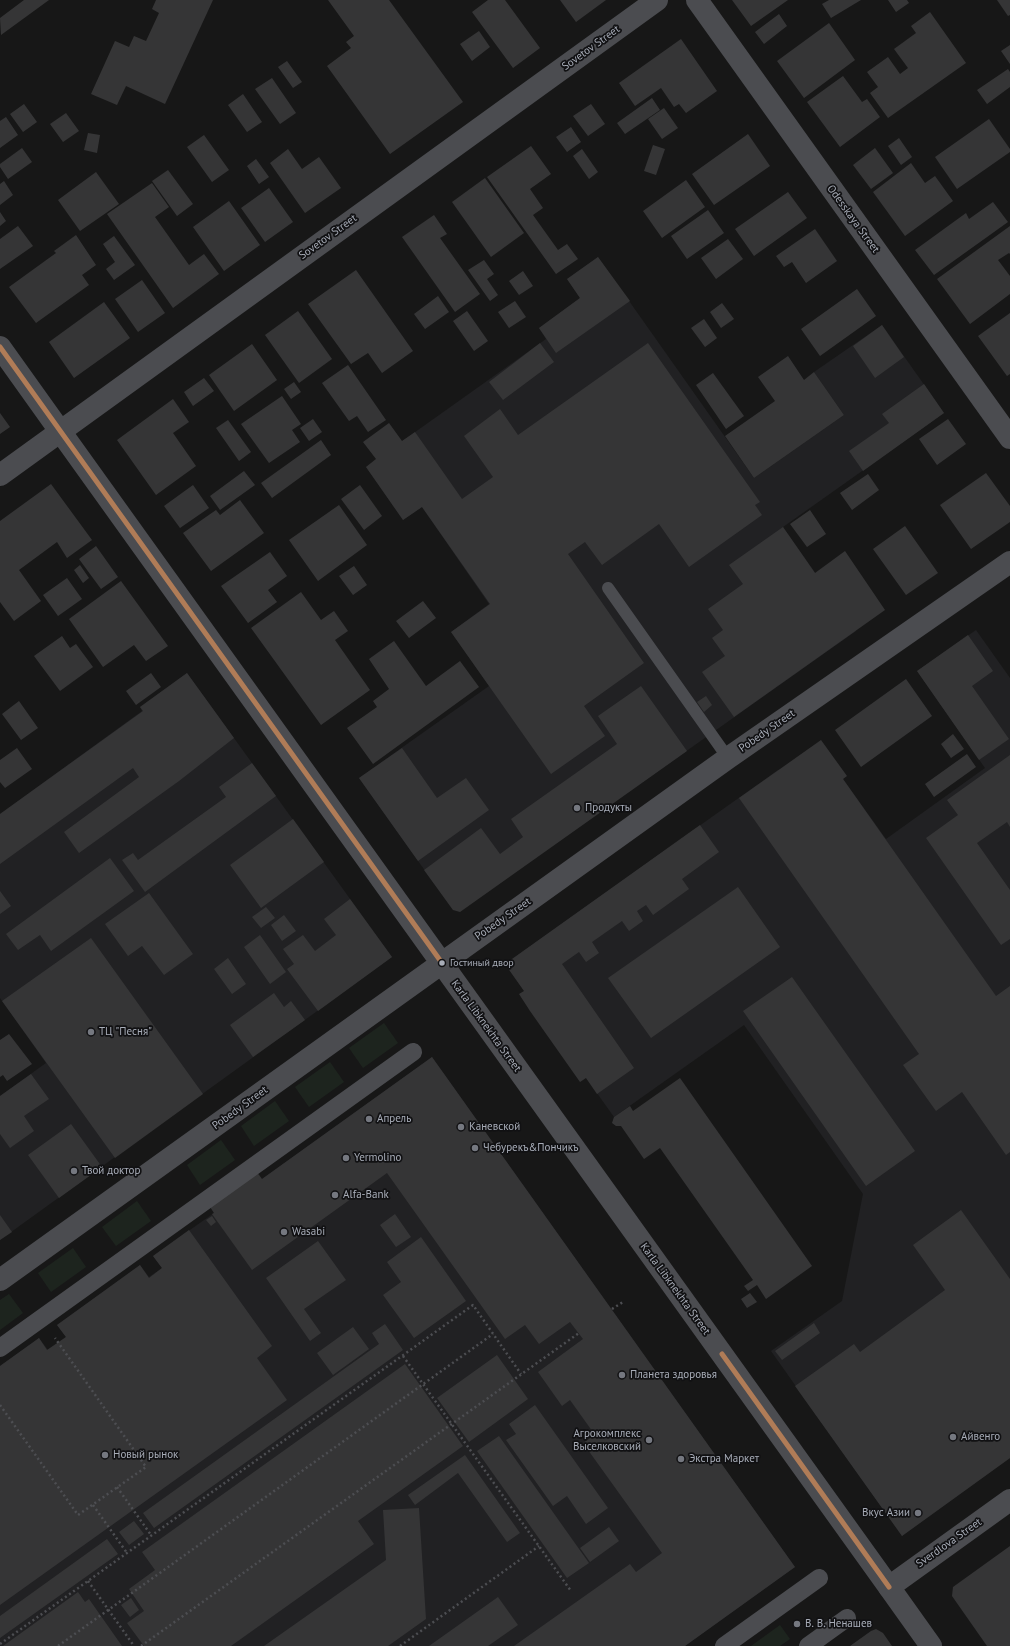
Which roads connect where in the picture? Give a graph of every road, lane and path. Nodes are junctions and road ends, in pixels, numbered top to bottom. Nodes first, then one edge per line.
1 (657, 0) edge
2 (696, 0) edge
3 (0, 347) edge
4 (60, 431) junction
5 (1010, 438) edge
6 (0, 475) edge
7 (1010, 562) edge
8 (608, 588) dead end
9 (728, 758) junction
10 (442, 963) junction
11 (413, 1052) dead end
12 (0, 1280) edge
13 (622, 1302) dead end
14 (612, 1309) dead end
15 (579, 1333) dead end
16 (493, 1334) junction
17 (58, 1343) dead end
18 (0, 1348) edge
19 (403, 1356) junction
20 (521, 1374) junction
21 (424, 1384) junction
22 (0, 1405) edge
23 (452, 1424) junction
24 (117, 1487) junction
25 (1010, 1500) edge
26 (93, 1505) junction
27 (152, 1535) junction
28 (539, 1546) junction
29 (127, 1553) junction
30 (819, 1578) dead end
31 (88, 1581) junction
32 (889, 1587) junction
33 (570, 1591) dead end
34 (109, 1610) junction
35 (847, 1618) dead end
36 (0, 1644) edge
37 (58, 1646) edge
38 (134, 1646) edge
39 (142, 1646) edge
40 (400, 1646) edge
41 (724, 1646) edge
42 (808, 1646) edge
43 (931, 1646) edge

1 - 4 street, Sovetov Street
2 - 5 street, Odesskaya Street
3 - 4 street, Karla Libknekhta Street
4 - 6 street, Sovetov Street
4 - 10 street, Karla Libknekhta Street
7 - 9 street, Pobedy Street
8 - 9 lane
9 - 10 street, Pobedy Street
10 - 12 street, Pobedy Street
10 - 32 street, Karla Libknekhta Street
11 - 18 street
13 - 14 path
15 - 20 path
16 - 19 path
16 - 20 path
16 - 21 path
17 - 24 path
19 - 21 path
19 - 27 path
20 - 23 path
21 - 23 path
21 - 34 path
22 - 26 path
23 - 28 path
23 - 39 path
24 - 26 path
24 - 27 path
25 - 32 street, Sverdlova Street
26 - 29 path
27 - 29 path
28 - 33 path
28 - 40 path
29 - 31 path
30 - 41 street
31 - 34 path
31 - 36 path
32 - 43 street, Karla Libknekhta Street
34 - 37 path
34 - 38 path
35 - 42 street

